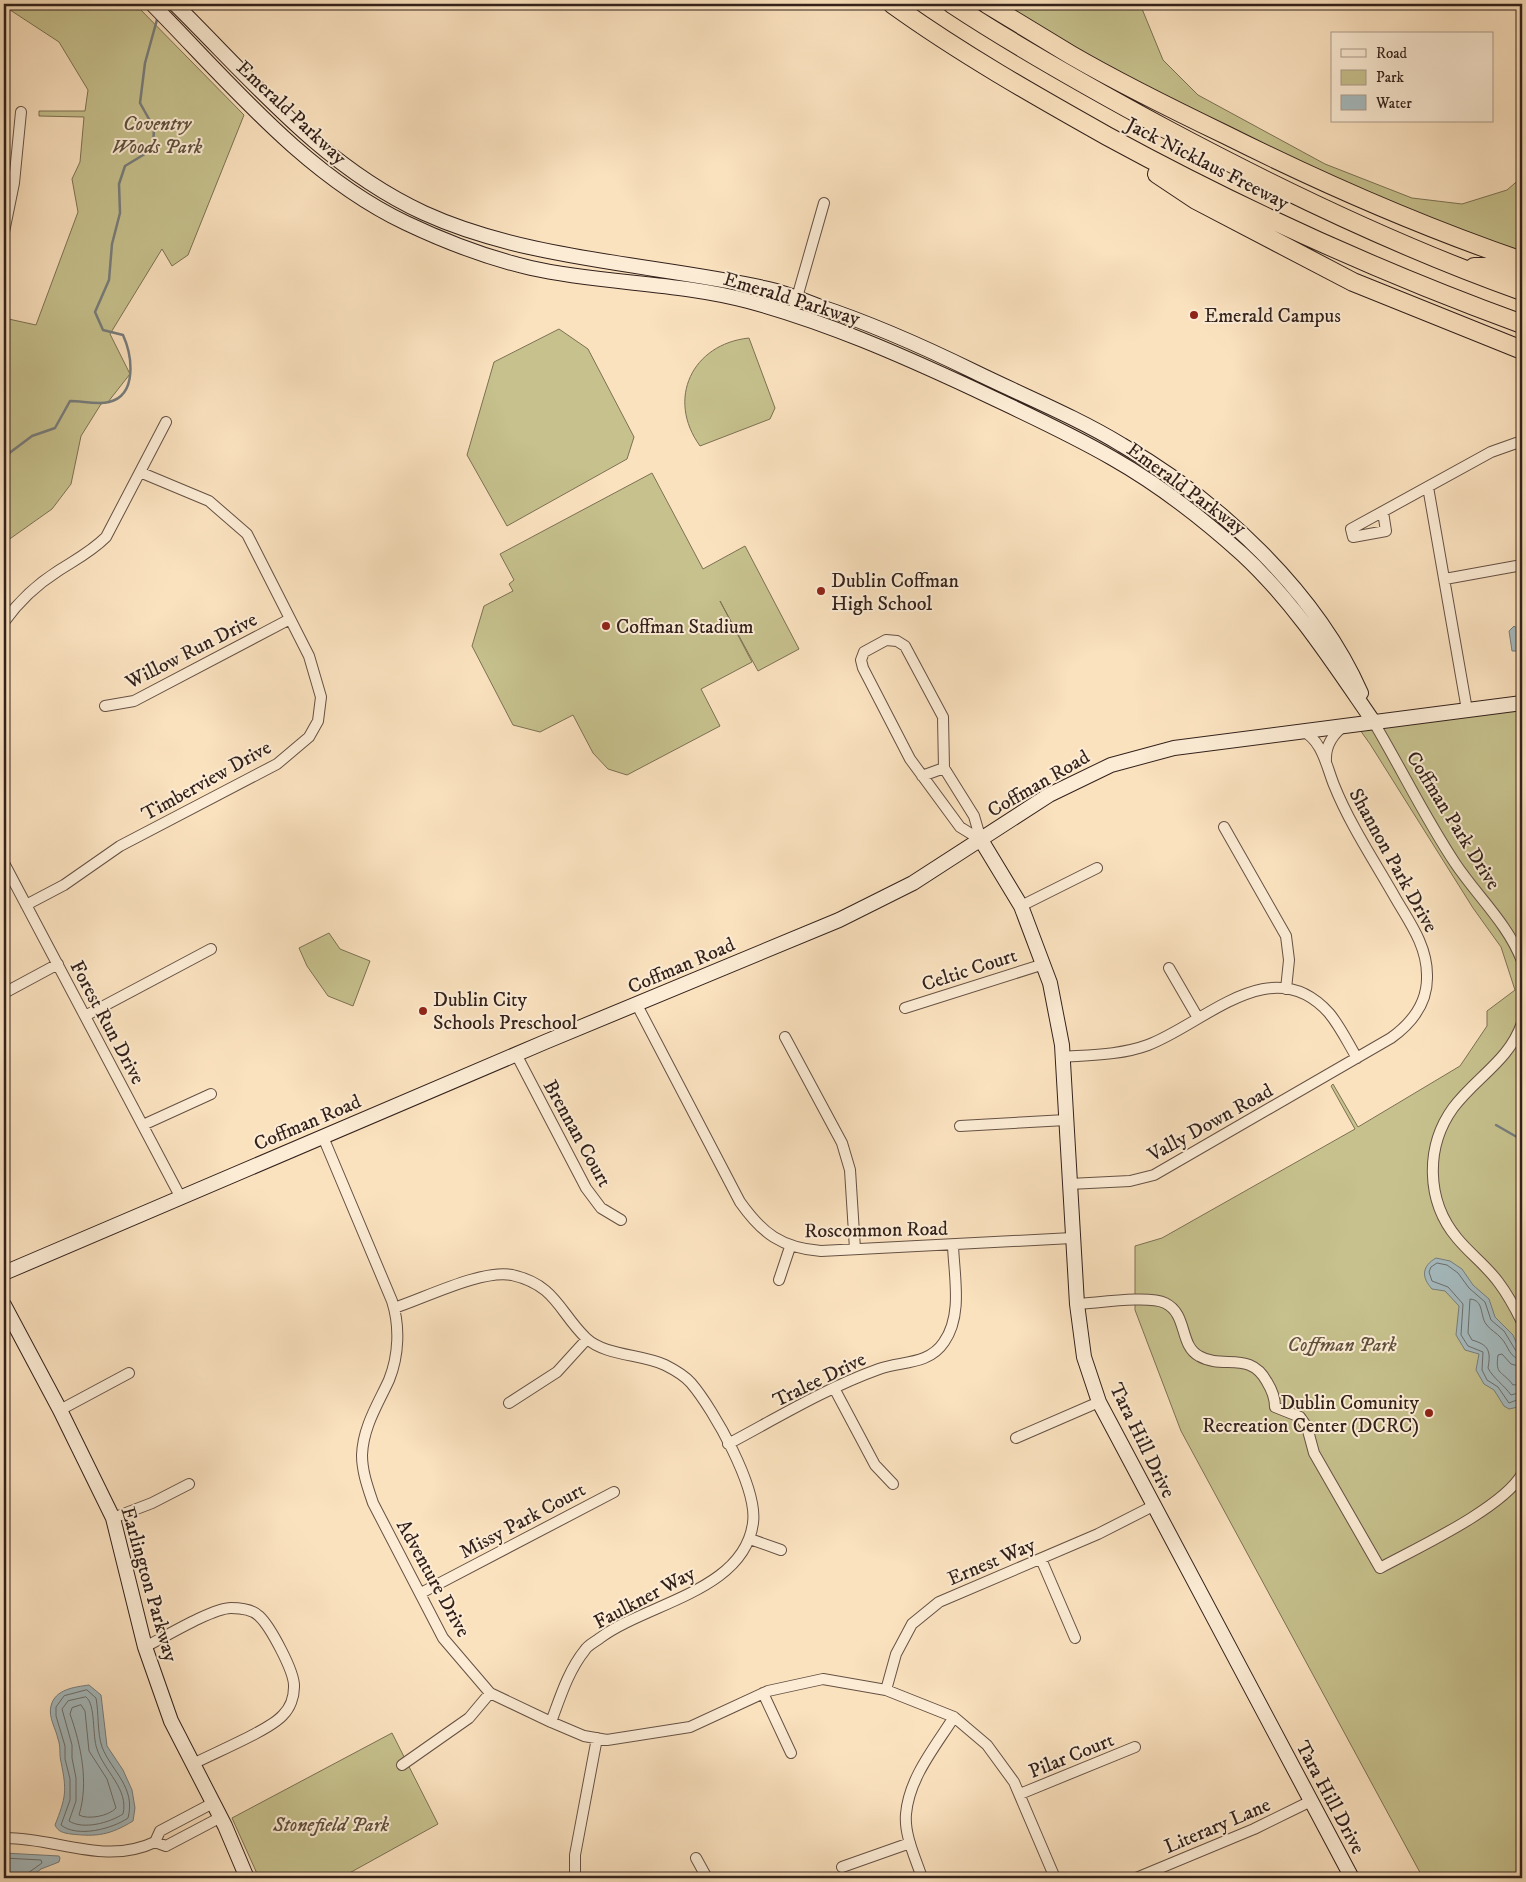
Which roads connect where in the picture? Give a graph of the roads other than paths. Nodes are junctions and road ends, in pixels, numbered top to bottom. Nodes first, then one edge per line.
1 (152, 4) edge
2 (175, 4) edge
3 (892, 4) edge
4 (952, 4) edge
5 (987, 4) edge
6 (1050, 104) junction
7 (21, 112) dead end
8 (824, 203) dead end
9 (7, 205) edge
10 (4, 232) edge
11 (1522, 261) edge
12 (1454, 266) junction
13 (1522, 276) edge
14 (1522, 291) edge
15 (796, 298) junction
16 (792, 315) junction
17 (1522, 324) edge
18 (1522, 350) edge
19 (166, 422) dead end
20 (1522, 441) edge
21 (142, 473) junction
22 (1428, 487) junction
23 (1383, 512) dead end
24 (1522, 565) edge
25 (1445, 579) junction
26 (290, 619) junction
27 (4, 622) edge
28 (1522, 703) edge
29 (105, 706) dead end
30 (1467, 710) junction
31 (1373, 721) junction
32 (1346, 724) junction
33 (1302, 731) junction
34 (1327, 767) junction
35 (944, 768) junction
36 (922, 776) junction
37 (1224, 827) dead end
38 (981, 840) junction
39 (4, 863) edge
40 (1097, 868) dead end
41 (26, 905) junction
42 (1021, 906) junction
43 (211, 949) dead end
44 (1522, 961) edge
45 (58, 964) junction
46 (1044, 964) junction
47 (1169, 968) dead end
48 (1286, 989) junction
49 (6, 992) dead end
50 (637, 1005) junction
51 (905, 1008) dead end
52 (85, 1016) junction
53 (1198, 1018) junction
54 (1522, 1023) edge
55 (785, 1037) dead end
56 (516, 1054) junction
57 (1062, 1057) junction
58 (1357, 1058) junction
59 (211, 1094) dead end
60 (1066, 1120) junction
61 (143, 1125) junction
62 (960, 1126) dead end
63 (323, 1137) junction
64 (1069, 1184) junction
65 (181, 1198) junction
66 (621, 1220) dead end
67 (1072, 1238) junction
68 (953, 1245) junction
69 (790, 1247) junction
70 (855, 1249) junction
71 (4, 1274) edge
72 (779, 1280) dead end
73 (1077, 1304) junction
74 (4, 1305) edge
75 (394, 1308) junction
76 (1522, 1322) edge
77 (587, 1339) junction
78 (129, 1373) dead end
79 (834, 1388) junction
80 (1099, 1402) junction
81 (509, 1404) dead end
82 (60, 1410) junction
83 (1016, 1438) dead end
84 (728, 1444) junction
85 (1522, 1474) edge
86 (189, 1484) dead end
87 (893, 1484) dead end
88 (614, 1492) dead end
89 (1153, 1506) junction
90 (113, 1518) junction
91 (750, 1539) junction
92 (781, 1550) dead end
93 (1041, 1559) junction
94 (421, 1593) junction
95 (1075, 1638) dead end
96 (145, 1647) junction
97 (886, 1690) junction
98 (490, 1693) junction
99 (763, 1693) junction
100 (954, 1717) junction
101 (551, 1722) junction
102 (597, 1738) junction
103 (1135, 1747) dead end
104 (791, 1753) dead end
105 (193, 1764) junction
106 (402, 1765) dead end
107 (1020, 1794) junction
108 (1310, 1801) junction
109 (213, 1803) junction
110 (220, 1817) junction
111 (4, 1838) edge
112 (155, 1842) junction
113 (910, 1843) junction
114 (696, 1858) dead end
115 (842, 1867) dead end
116 (247, 1878) edge
117 (575, 1878) edge
118 (707, 1878) edge
119 (922, 1878) edge
120 (1055, 1878) edge
121 (1136, 1878) edge
122 (1352, 1878) edge

1 - 16 main road, Emerald Parkway
2 - 15 main road, Emerald Parkway
3 - 6 highway, Jack Nicklaus Freeway
4 - 12 highway, Jack Nicklaus Freeway
5 - 11 highway
6 - 17 highway, Jack Nicklaus Freeway
6 - 18 highway
7 - 9 street
8 - 15 street
9 - 10 street
12 - 13 highway
12 - 14 highway, Jack Nicklaus Freeway
15 - 16 street
15 - 31 main road, Emerald Parkway
16 - 31 main road, Emerald Parkway
19 - 21 street
20 - 22 street
21 - 26 street, Timberview Drive
21 - 27 street
22 - 23 street
22 - 25 street
24 - 25 street
25 - 30 street
26 - 29 street, Willow Run Drive
26 - 41 street, Timberview Drive
28 - 30 main road
30 - 31 main road
31 - 32 main road, Coffman Road
31 - 44 street, Coffman Park Drive
32 - 33 main road, Coffman Road
32 - 34 street, Shannon Park Drive
33 - 34 street, Shannon Park Drive
33 - 38 main road, Coffman Road
34 - 58 street, Shannon Park Drive
35 - 36 street
35 - 36 street
35 - 38 street
36 - 38 street
37 - 48 street
38 - 42 main road, Tara Hill Drive
38 - 50 main road, Coffman Road
39 - 41 street, Forest Run Drive
40 - 42 street
41 - 45 street, Forest Run Drive
42 - 46 main road, Tara Hill Drive
43 - 52 street
45 - 49 street
45 - 52 street, Forest Run Drive
46 - 51 street, Celtic Court
46 - 57 main road, Tara Hill Drive
47 - 53 street
48 - 53 street
48 - 58 street
50 - 56 main road, Coffman Road
50 - 69 street, Roscommon Road
52 - 61 street, Forest Run Drive
53 - 57 street
54 - 76 street
55 - 70 street
56 - 63 main road, Coffman Road
56 - 66 street, Brennan Court
57 - 60 main road, Tara Hill Drive
58 - 64 street, Vally Down Road
59 - 61 street
60 - 62 street
60 - 64 main road, Tara Hill Drive
61 - 65 street, Forest Run Drive
63 - 65 main road, Coffman Road
63 - 75 street, Adventure Drive
64 - 67 main road, Tara Hill Drive
65 - 71 main road, Coffman Road
67 - 68 street, Roscommon Road
67 - 73 main road, Tara Hill Drive
68 - 70 street, Roscommon Road
68 - 79 street, Tralee Drive
69 - 70 street, Roscommon Road
69 - 72 street
73 - 80 main road, Tara Hill Drive
73 - 85 street
74 - 82 main road, Earlington Parkway
75 - 77 street
75 - 94 street, Adventure Drive
77 - 81 street
77 - 84 street
78 - 82 street
79 - 84 street, Tralee Drive
79 - 87 street
80 - 83 street
80 - 89 main road, Tara Hill Drive
82 - 90 main road, Earlington Parkway
84 - 91 street
86 - 90 street
88 - 94 street, Missy Park Court
89 - 93 street, Ernest Way
89 - 108 main road, Tara Hill Drive
90 - 96 main road, Earlington Parkway
91 - 92 street
91 - 101 street, Faulkner Way
93 - 95 street
93 - 97 street, Ernest Way
94 - 98 street, Adventure Drive
96 - 105 main road, Earlington Parkway
96 - 105 street
97 - 99 street, Adventure Drive
97 - 100 street, Adventure Drive
98 - 101 street, Adventure Drive
98 - 106 street
99 - 102 street, Adventure Drive
99 - 104 street
100 - 107 street, Adventure Drive
100 - 113 street
101 - 102 street, Adventure Drive
102 - 117 street
103 - 107 street, Pilar Court
105 - 109 main road, Earlington Parkway
107 - 120 street, Adventure Drive
108 - 121 street, Literary Lane
108 - 122 main road, Tara Hill Drive
109 - 110 main road, Earlington Parkway
109 - 112 street
110 - 112 street
110 - 116 main road, Earlington Parkway
111 - 112 street
113 - 115 street
113 - 119 street
114 - 118 street

